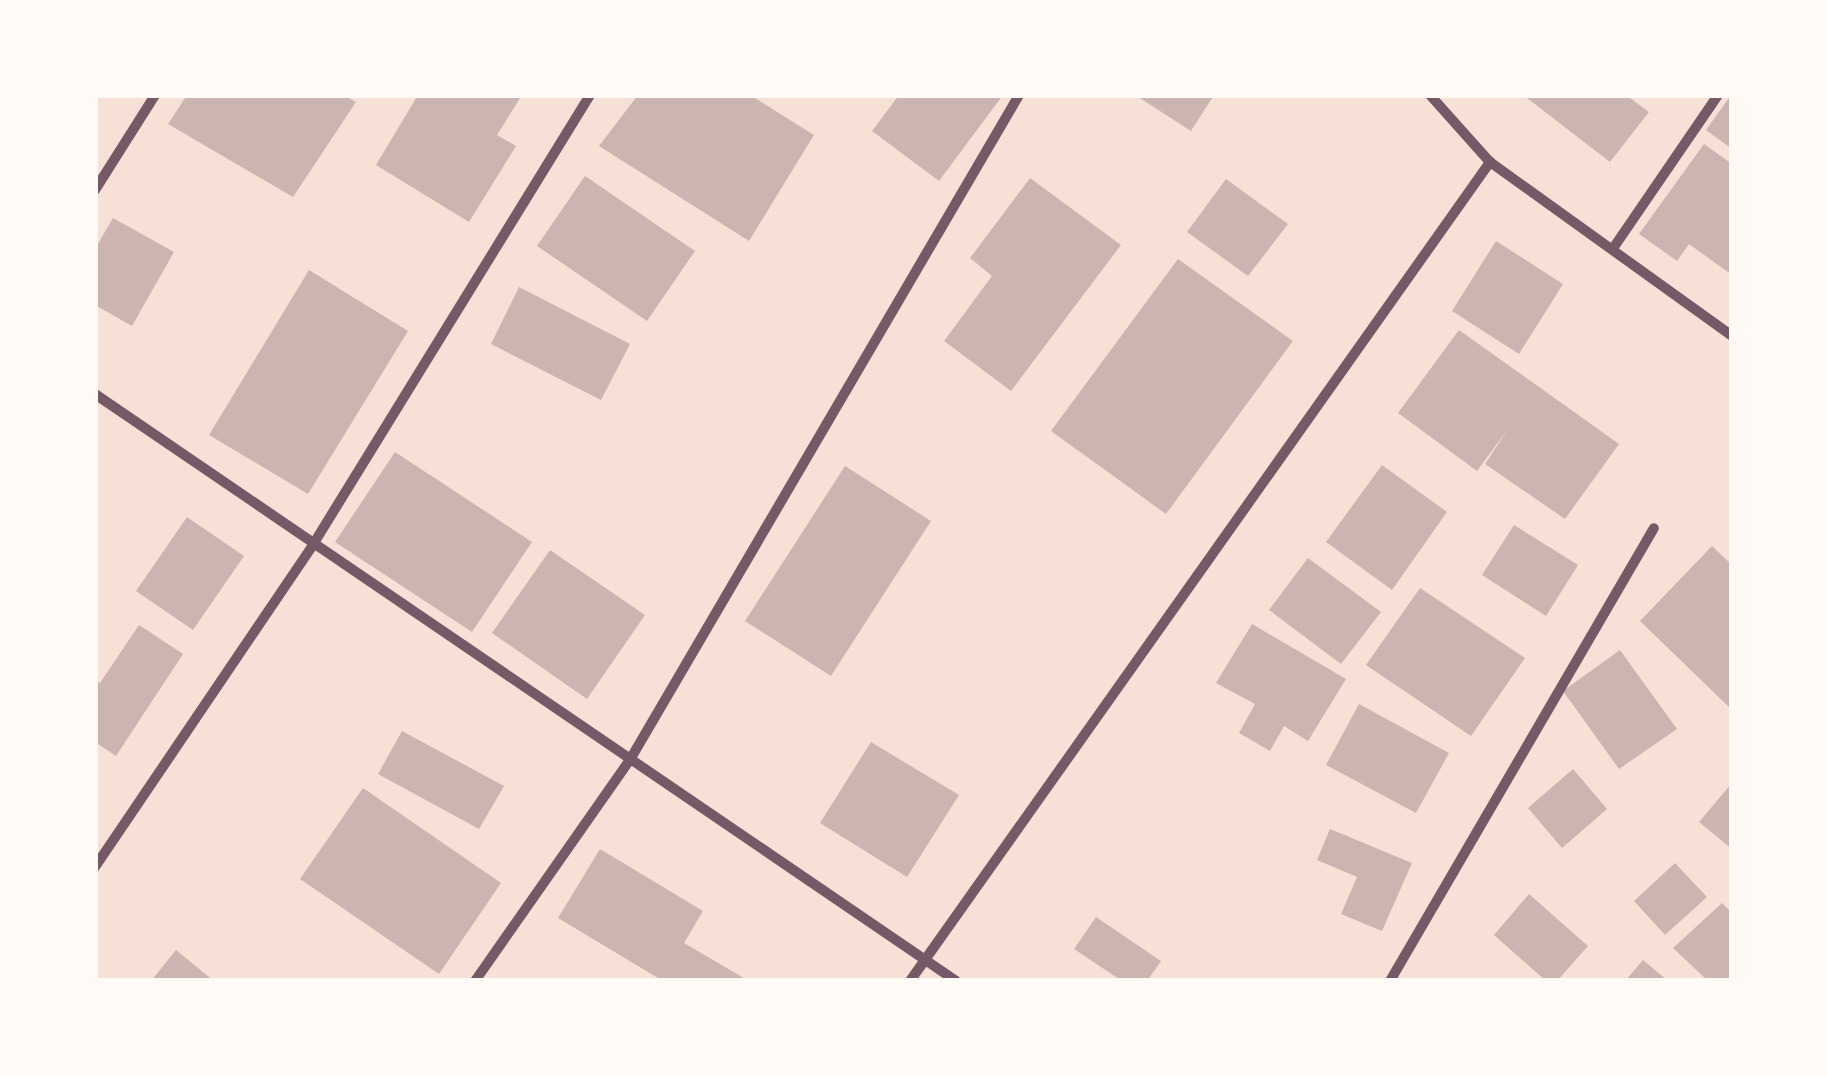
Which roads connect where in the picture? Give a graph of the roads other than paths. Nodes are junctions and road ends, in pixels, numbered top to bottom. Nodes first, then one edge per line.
1 (155, 95) edge
2 (590, 95) edge
3 (1019, 95) edge
4 (1430, 95) edge
5 (1718, 95) edge
6 (1490, 162) junction
7 (95, 190) edge
8 (1614, 247) junction
9 (1732, 336) edge
10 (95, 394) edge
11 (1654, 528) dead end
12 (314, 543) junction
13 (631, 758) junction
14 (95, 867) edge
15 (924, 959) junction
16 (474, 981) edge
17 (910, 981) edge
18 (956, 981) edge
19 (1390, 981) edge

1 - 7 street
2 - 12 street
3 - 13 street
4 - 6 street
5 - 8 street
6 - 8 street
6 - 15 street
8 - 9 street
10 - 12 street
11 - 19 street
12 - 13 street
12 - 14 street
13 - 15 street
13 - 16 street
15 - 17 street
15 - 18 street

